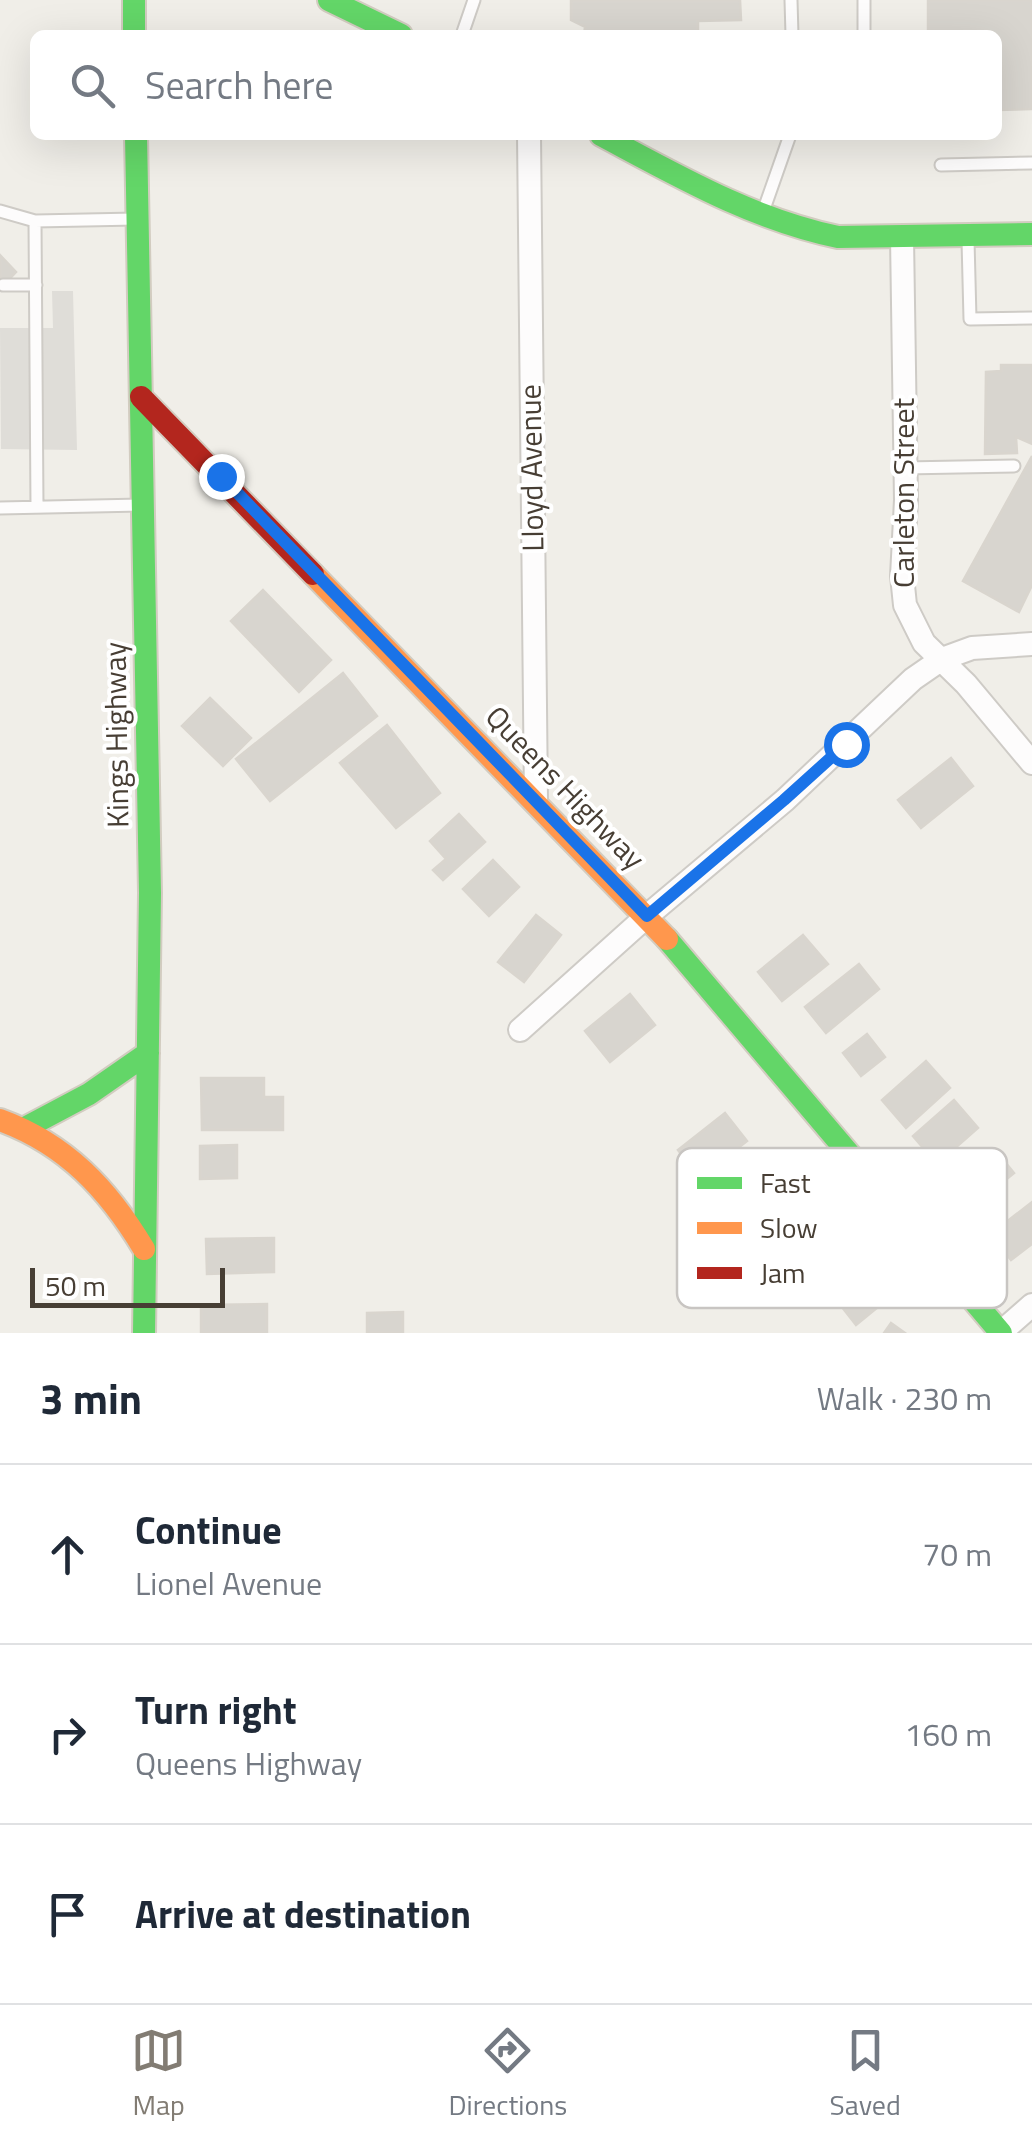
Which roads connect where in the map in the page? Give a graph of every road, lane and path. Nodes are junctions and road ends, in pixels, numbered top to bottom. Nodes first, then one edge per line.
1 (134, 0) edge
2 (329, 0) edge
3 (474, 0) edge
4 (791, 0) edge
5 (864, 0) edge
6 (134, 30) edge
7 (390, 30) edge
8 (464, 30) edge
9 (792, 30) edge
10 (864, 30) edge
11 (136, 140) edge
12 (528, 140) edge
13 (611, 140) edge
14 (788, 140) edge
15 (1032, 163) edge
16 (941, 166) dead end
17 (0, 211) edge
18 (762, 216) junction
19 (137, 219) junction
20 (35, 221) junction
21 (1032, 234) edge
22 (968, 236) junction
23 (902, 237) junction
24 (3, 285) dead end
25 (36, 286) junction
26 (1032, 318) edge
27 (141, 397) junction
28 (1014, 466) dead end
29 (904, 468) junction
30 (143, 505) junction
31 (38, 507) junction
32 (0, 508) edge
33 (1032, 644) edge
34 (942, 659) junction
35 (1032, 763) edge
36 (536, 801) junction
37 (647, 916) junction
38 (520, 1030) dead end
39 (148, 1053) junction
40 (0, 1120) edge
41 (25, 1128) junction
42 (843, 1148) edge
43 (144, 1249) junction
44 (1032, 1305) edge
45 (979, 1308) edge
46 (144, 1333) edge
47 (1000, 1333) edge

1 - 6 main road
2 - 7 main road
3 - 8 lane
4 - 9 lane
5 - 10 lane
11 - 19 main road, Kings Highway
12 - 36 street, Lloyd Avenue
13 - 18 main road
14 - 18 lane
15 - 16 lane
17 - 20 lane
18 - 23 main road
19 - 20 lane
19 - 27 main road, Kings Highway
20 - 25 lane
21 - 22 main road
22 - 23 main road
22 - 26 lane
23 - 29 street, Carleton Street
24 - 25 lane
25 - 31 lane
27 - 30 main road, Kings Highway
27 - 36 main road, Queens Highway
28 - 29 lane
29 - 34 street, Carleton Street
30 - 31 lane
30 - 39 main road, Kings Highway
31 - 32 lane
33 - 34 street
34 - 35 street, Carleton Street
34 - 37 street
36 - 37 main road, Queens Highway
37 - 38 street
37 - 42 main road, Queens Highway
39 - 41 main road
39 - 43 main road, Kings Highway
40 - 41 main road
41 - 43 main road
43 - 46 main road, Kings Highway
44 - 47 street
45 - 47 main road, Queens Highway

